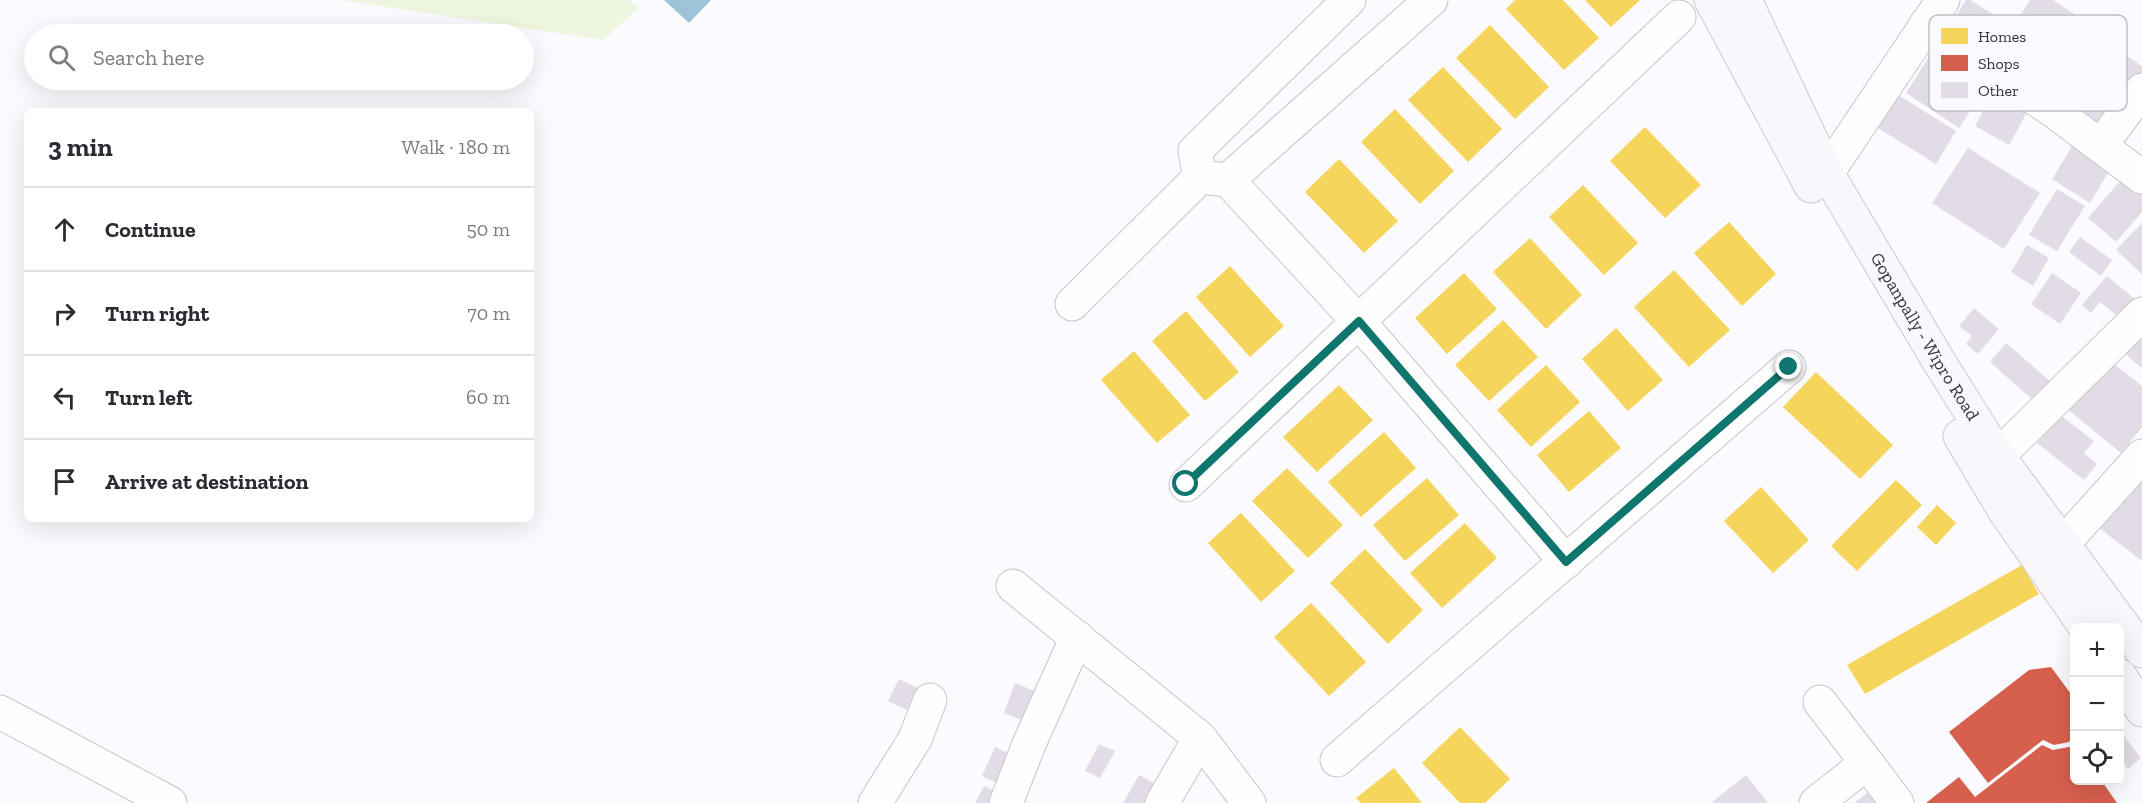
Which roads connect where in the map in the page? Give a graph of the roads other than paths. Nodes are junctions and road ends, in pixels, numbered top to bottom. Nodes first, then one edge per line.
1 (1349, 0) edge
2 (1431, 0) edge
3 (1711, 0) edge
4 (1745, 0) edge
5 (1678, 16) dead end
6 (1929, 20) edge
7 (2142, 90) edge
8 (2127, 110) edge
9 (2058, 111) edge
10 (2126, 111) edge
11 (2101, 145) junction
12 (1827, 173) junction
13 (2142, 177) edge
14 (1214, 179) junction
15 (1072, 304) dead end
16 (2142, 314) edge
17 (1359, 321) junction
18 (1789, 367) dead end
19 (1998, 456) junction
20 (2142, 456) edge
21 (1186, 484) dead end
22 (2062, 545) junction
23 (1566, 562) junction
24 (1013, 586) dead end
25 (2083, 623) edge
26 (1077, 637) junction
27 (2142, 651) edge
28 (2121, 677) edge
29 (930, 700) dead end
30 (1820, 702) dead end
31 (2142, 710) edge
32 (0, 712) edge
33 (1200, 738) junction
34 (1337, 760) dead end
35 (1867, 764) junction
36 (1247, 802) edge
37 (170, 803) edge
38 (875, 803) edge
39 (1006, 803) edge
40 (1162, 803) edge
41 (1816, 803) edge
42 (1897, 803) edge

1 - 14 street
2 - 14 street
3 - 25 main road, Gopanpally - Wipro Road
4 - 12 main road, Gopanpally - Wipro Road
5 - 17 street
6 - 12 street
7 - 8 street
9 - 11 street
10 - 11 street
11 - 13 street
12 - 19 main road, Gopanpally - Wipro Road
14 - 15 street
14 - 17 street
16 - 19 street
17 - 21 street
17 - 23 street
18 - 23 street
19 - 22 main road, Gopanpally - Wipro Road
20 - 22 street
22 - 27 main road, Gopanpally - Wipro Road
23 - 34 street
24 - 26 street
26 - 33 street
26 - 39 street
28 - 31 main road
29 - 38 street
30 - 35 street
32 - 37 street
33 - 36 street
33 - 40 street
35 - 41 street
35 - 42 street

